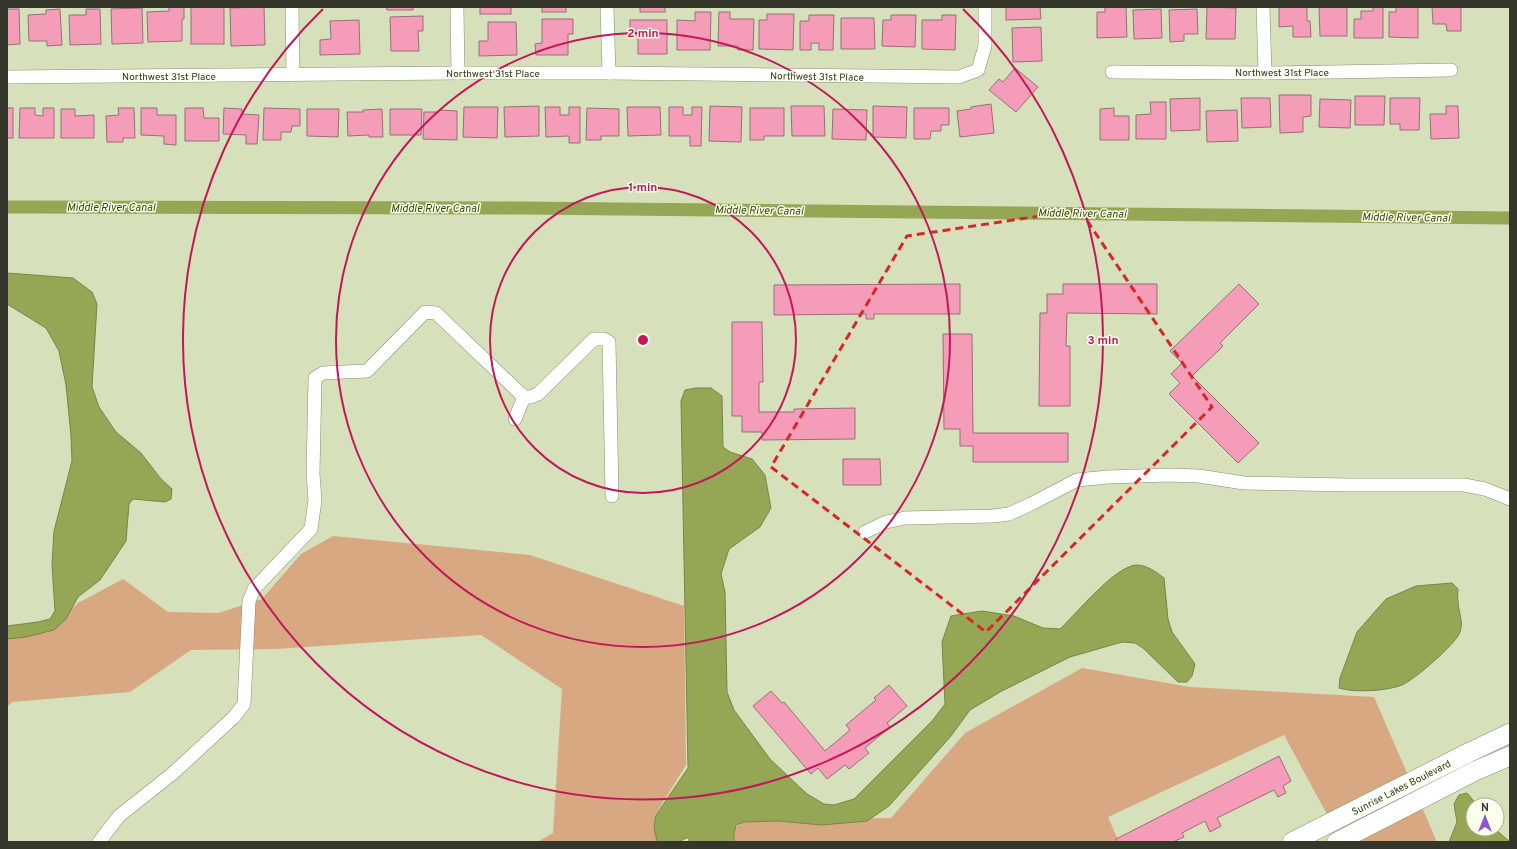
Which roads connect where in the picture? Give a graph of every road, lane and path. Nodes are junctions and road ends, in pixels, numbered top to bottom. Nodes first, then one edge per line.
1 (292, 7) edge
2 (457, 7) edge
3 (607, 7) edge
4 (985, 7) edge
5 (1263, 7) edge
6 (1451, 70) dead end
7 (1112, 72) dead end
8 (458, 73) junction
9 (609, 73) junction
10 (1265, 73) junction
11 (293, 75) junction
12 (7, 77) edge
13 (524, 397) junction
14 (515, 419) dead end
15 (612, 496) dead end
16 (1510, 499) edge
17 (865, 532) dead end
18 (1510, 733) edge
19 (1510, 756) edge
20 (99, 842) edge
21 (1292, 842) edge
22 (1337, 842) edge

1 - 11 street
2 - 8 street
3 - 9 street
4 - 9 street, Northwest 31st Place
5 - 10 street
6 - 10 street, Northwest 31st Place
7 - 10 street, Northwest 31st Place
8 - 9 street, Northwest 31st Place
8 - 11 street, Northwest 31st Place
11 - 12 street, Northwest 31st Place
13 - 14 street
13 - 15 street
13 - 20 street
16 - 17 street
18 - 21 street, Sunrise Lakes Boulevard
19 - 22 street, Sunrise Lakes Boulevard

